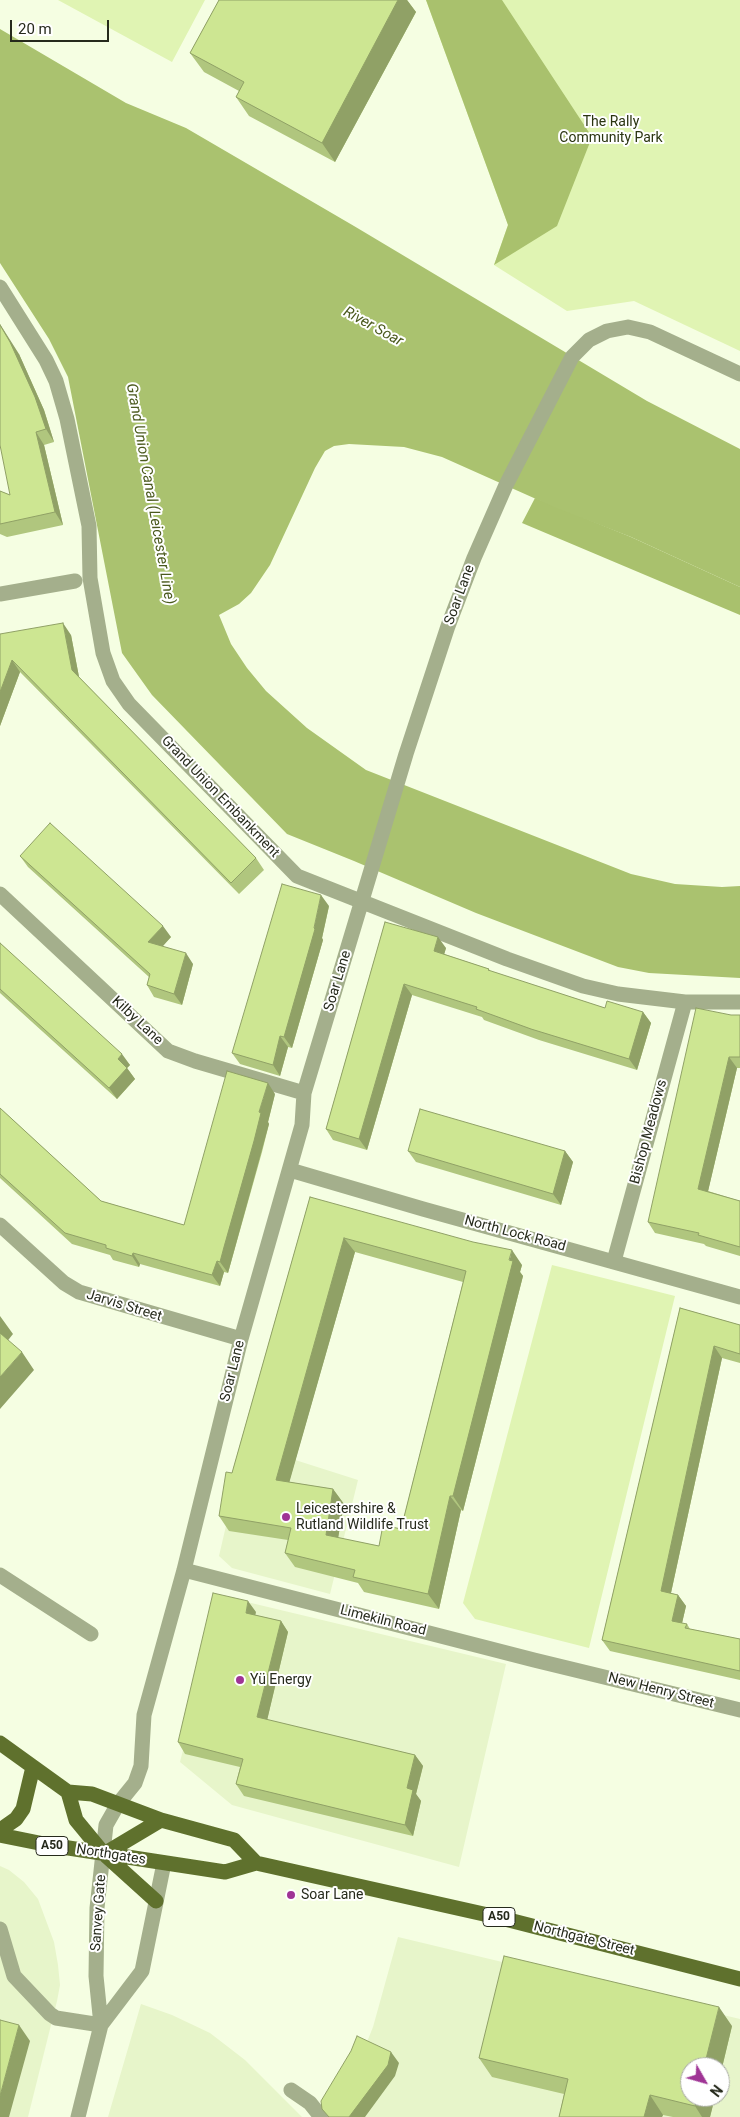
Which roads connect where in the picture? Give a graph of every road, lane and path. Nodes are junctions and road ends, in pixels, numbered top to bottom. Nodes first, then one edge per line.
1 (0, 287) edge
2 (740, 374) edge
3 (75, 581) dead end
4 (0, 594) edge
5 (0, 894) edge
6 (361, 902) junction
7 (685, 1002) junction
8 (740, 1002) edge
9 (304, 1093) junction
10 (290, 1170) junction
11 (0, 1225) edge
12 (614, 1261) junction
13 (740, 1297) edge
14 (241, 1340) junction
15 (184, 1570) junction
16 (0, 1575) edge
17 (91, 1634) dead end
18 (582, 1671) joint
19 (740, 1710) edge
20 (0, 1743) edge
21 (33, 1767) junction
22 (68, 1792) junction
23 (118, 1804) junction
24 (161, 1820) junction
25 (0, 1830) edge
26 (0, 1835) edge
27 (104, 1854) junction
28 (164, 1863) junction
29 (256, 1863) junction
30 (156, 1901) junction
31 (0, 1929) edge
32 (740, 1979) edge
33 (101, 2025) junction
34 (292, 2090) dead end
35 (78, 2117) edge
36 (321, 2117) edge

1 - 6 street, Grand Union Embankment
2 - 6 street, Soar Lane
3 - 4 street
5 - 9 street, Kilby Lane
6 - 7 street, Grand Union Embankment
6 - 9 street, Soar Lane
7 - 8 street, Grand Union Embankment
7 - 12 street, Bishop Meadows
9 - 10 street, Soar Lane
10 - 12 street, North Lock Road
10 - 14 street, Soar Lane
11 - 14 street, Jarvis Street
12 - 13 street, North Lock Road
14 - 15 street, Soar Lane
15 - 18 street, Limekiln Road
15 - 23 street, Soar Lane
16 - 17 street
18 - 19 street, New Henry Street
20 - 21 main road
21 - 22 main road
21 - 25 main road
22 - 23 main road
22 - 27 main road
23 - 24 main road
23 - 27 street, Sanvey Gate
24 - 27 main road
24 - 29 main road
26 - 27 main road, Northgates / A50
27 - 28 main road, Northgates / A50
27 - 30 main road
27 - 33 street, Sanvey Gate
28 - 29 main road, Northgate Street / A50
28 - 30 street, Sanvey Gate
29 - 32 main road, Northgate Street / A50
30 - 33 street, Sanvey Gate
31 - 33 street
33 - 35 street, Sanvey Gate
34 - 36 street

